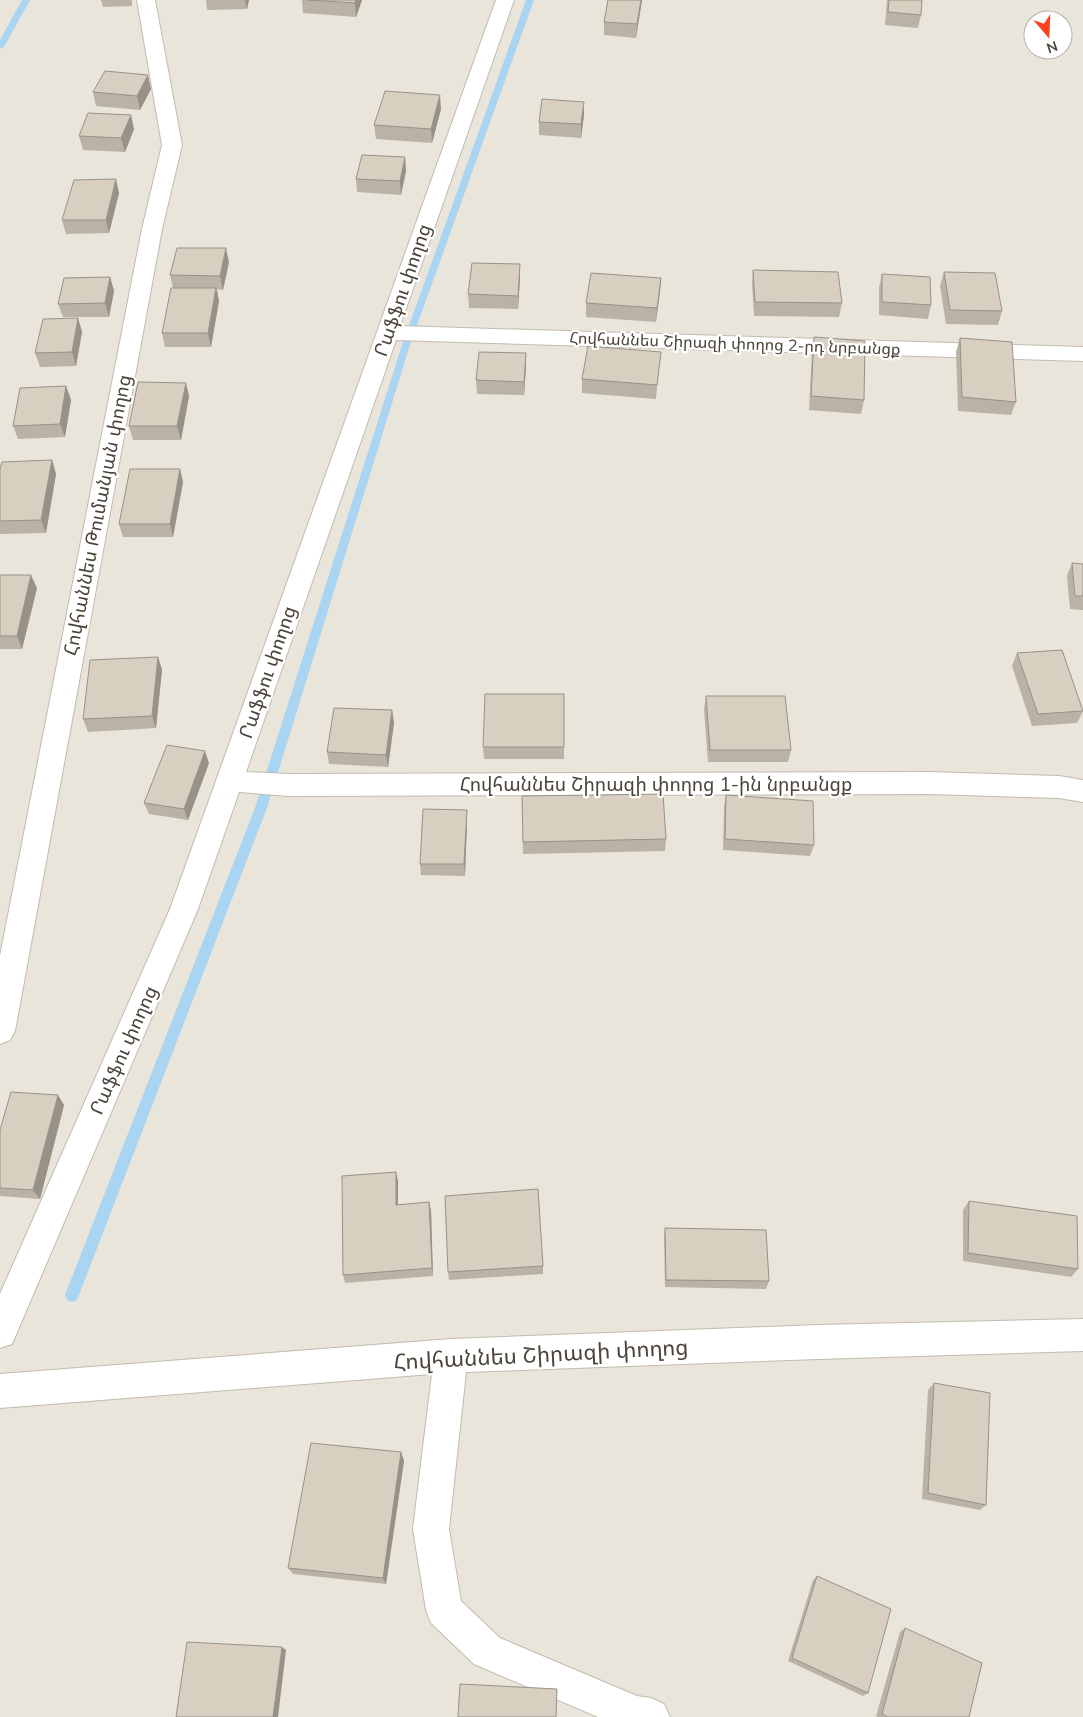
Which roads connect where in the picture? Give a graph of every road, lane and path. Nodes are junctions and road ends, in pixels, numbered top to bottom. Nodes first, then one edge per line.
1 (146, 0) edge
2 (505, 0) edge
3 (393, 333) junction
4 (1083, 354) edge
5 (229, 780) junction
6 (1083, 791) edge
7 (0, 1031) edge
8 (0, 1332) edge
9 (1083, 1335) edge
10 (451, 1356) junction
11 (0, 1391) edge
12 (651, 1717) edge

1 - 7 street, Հովհաննես Թումանյան փողոց
2 - 3 street, Րաֆֆու փողոց
3 - 4 street, Հովհաննես Շիրազի փողոց 2-րդ նրբանցք
3 - 5 street, Րաֆֆու փողոց
5 - 6 street, Հովհաննես Շիրազի փողոց 1-ին նրբանցք
5 - 8 street, Րաֆֆու փողոց
9 - 10 street, Հովհաննես Շիրազի փողոց
10 - 11 street, Հովհաննես Շիրազի փողոց
10 - 12 street

